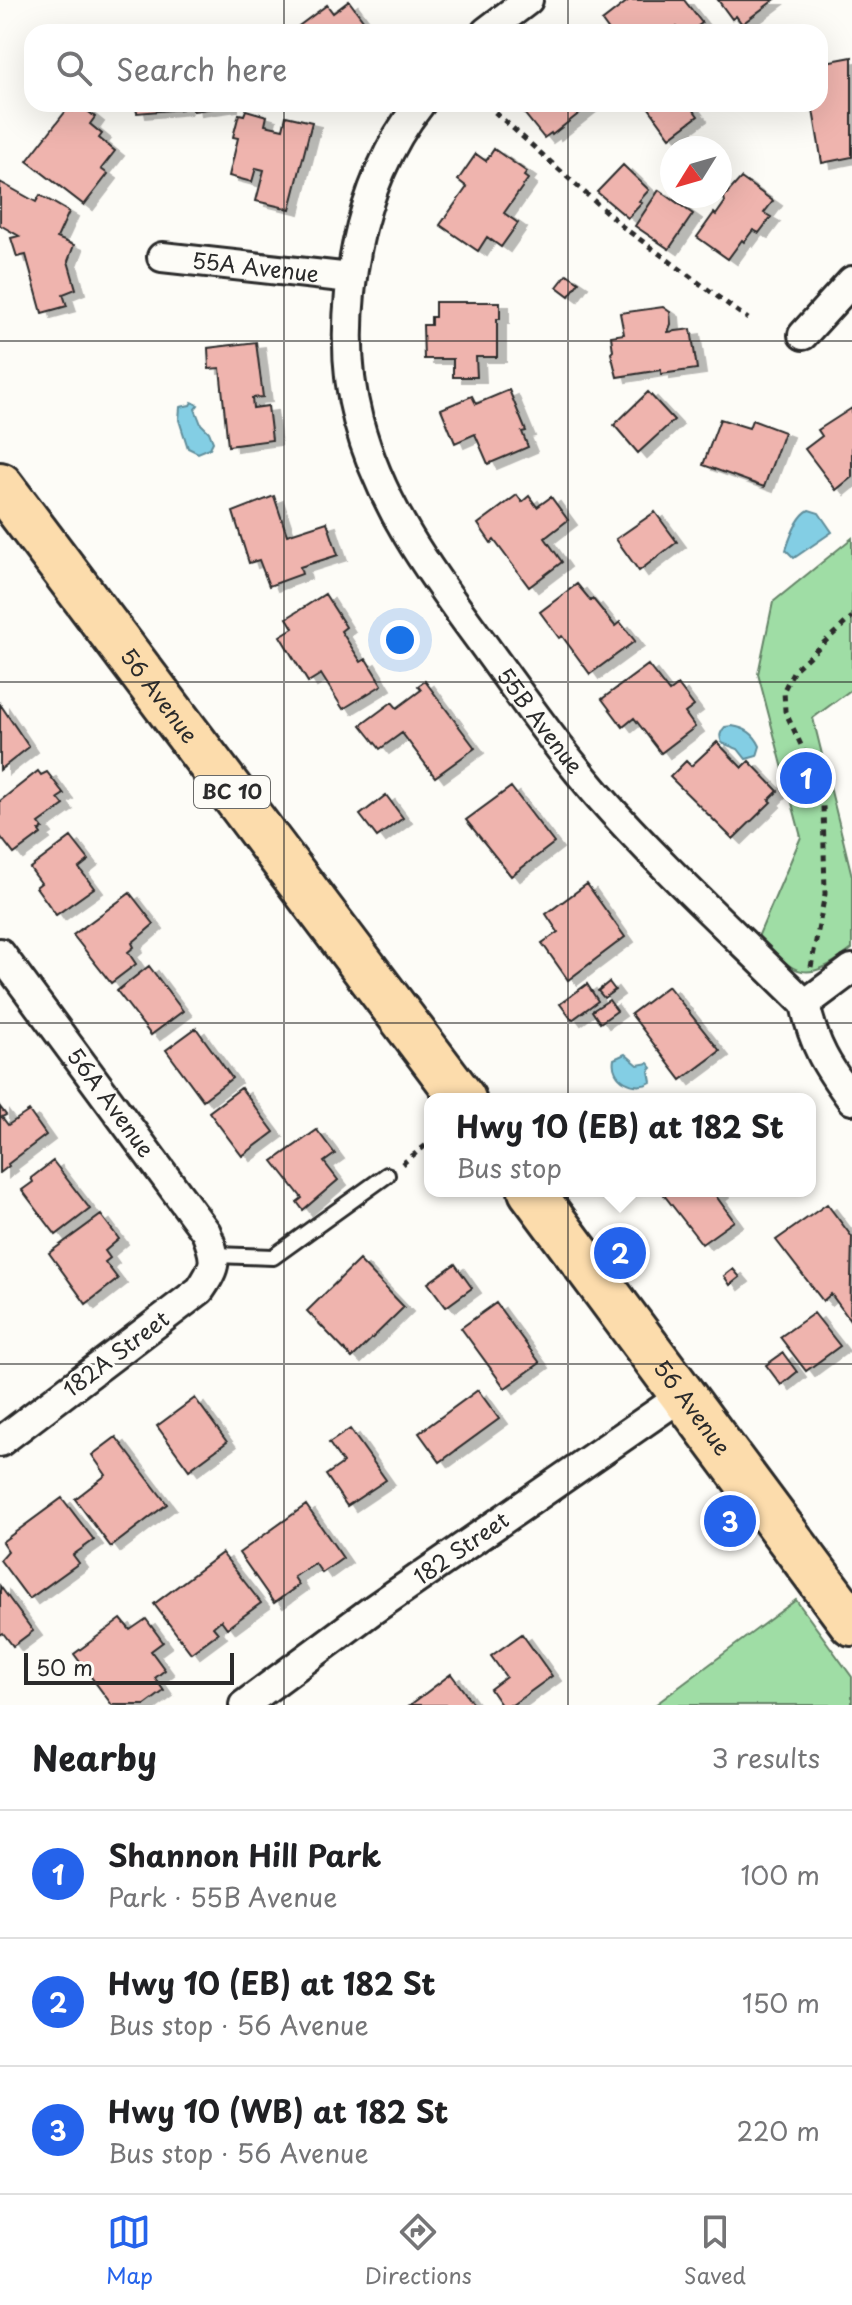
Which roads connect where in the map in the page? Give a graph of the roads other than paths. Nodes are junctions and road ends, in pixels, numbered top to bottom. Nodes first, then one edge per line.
1 (528, 0) edge
2 (496, 24) edge
3 (415, 112) edge
4 (162, 257) dead end
5 (351, 278) junction
6 (852, 281) edge
7 (803, 335) dead end
8 (0, 485) edge
9 (0, 953) edge
10 (852, 969) edge
11 (807, 991) junction
12 (458, 1093) edge
13 (852, 1100) edge
14 (387, 1175) road end
15 (535, 1197) edge
16 (215, 1255) junction
17 (683, 1395) junction
18 (0, 1442) edge
19 (852, 1623) edge
20 (244, 1705) edge

1 - 2 street
3 - 5 street, 55B Avenue
4 - 5 street, 55A Avenue
5 - 11 street, 55B Avenue
6 - 7 street
8 - 12 highway, 56 Avenue / BC 10
9 - 16 street, 56A Avenue
10 - 11 street
11 - 13 street, 55B Avenue
14 - 16 lane
15 - 17 highway, 56 Avenue
16 - 18 street, 182A Street
17 - 19 highway, 56 Avenue
17 - 20 street, 182 Street

